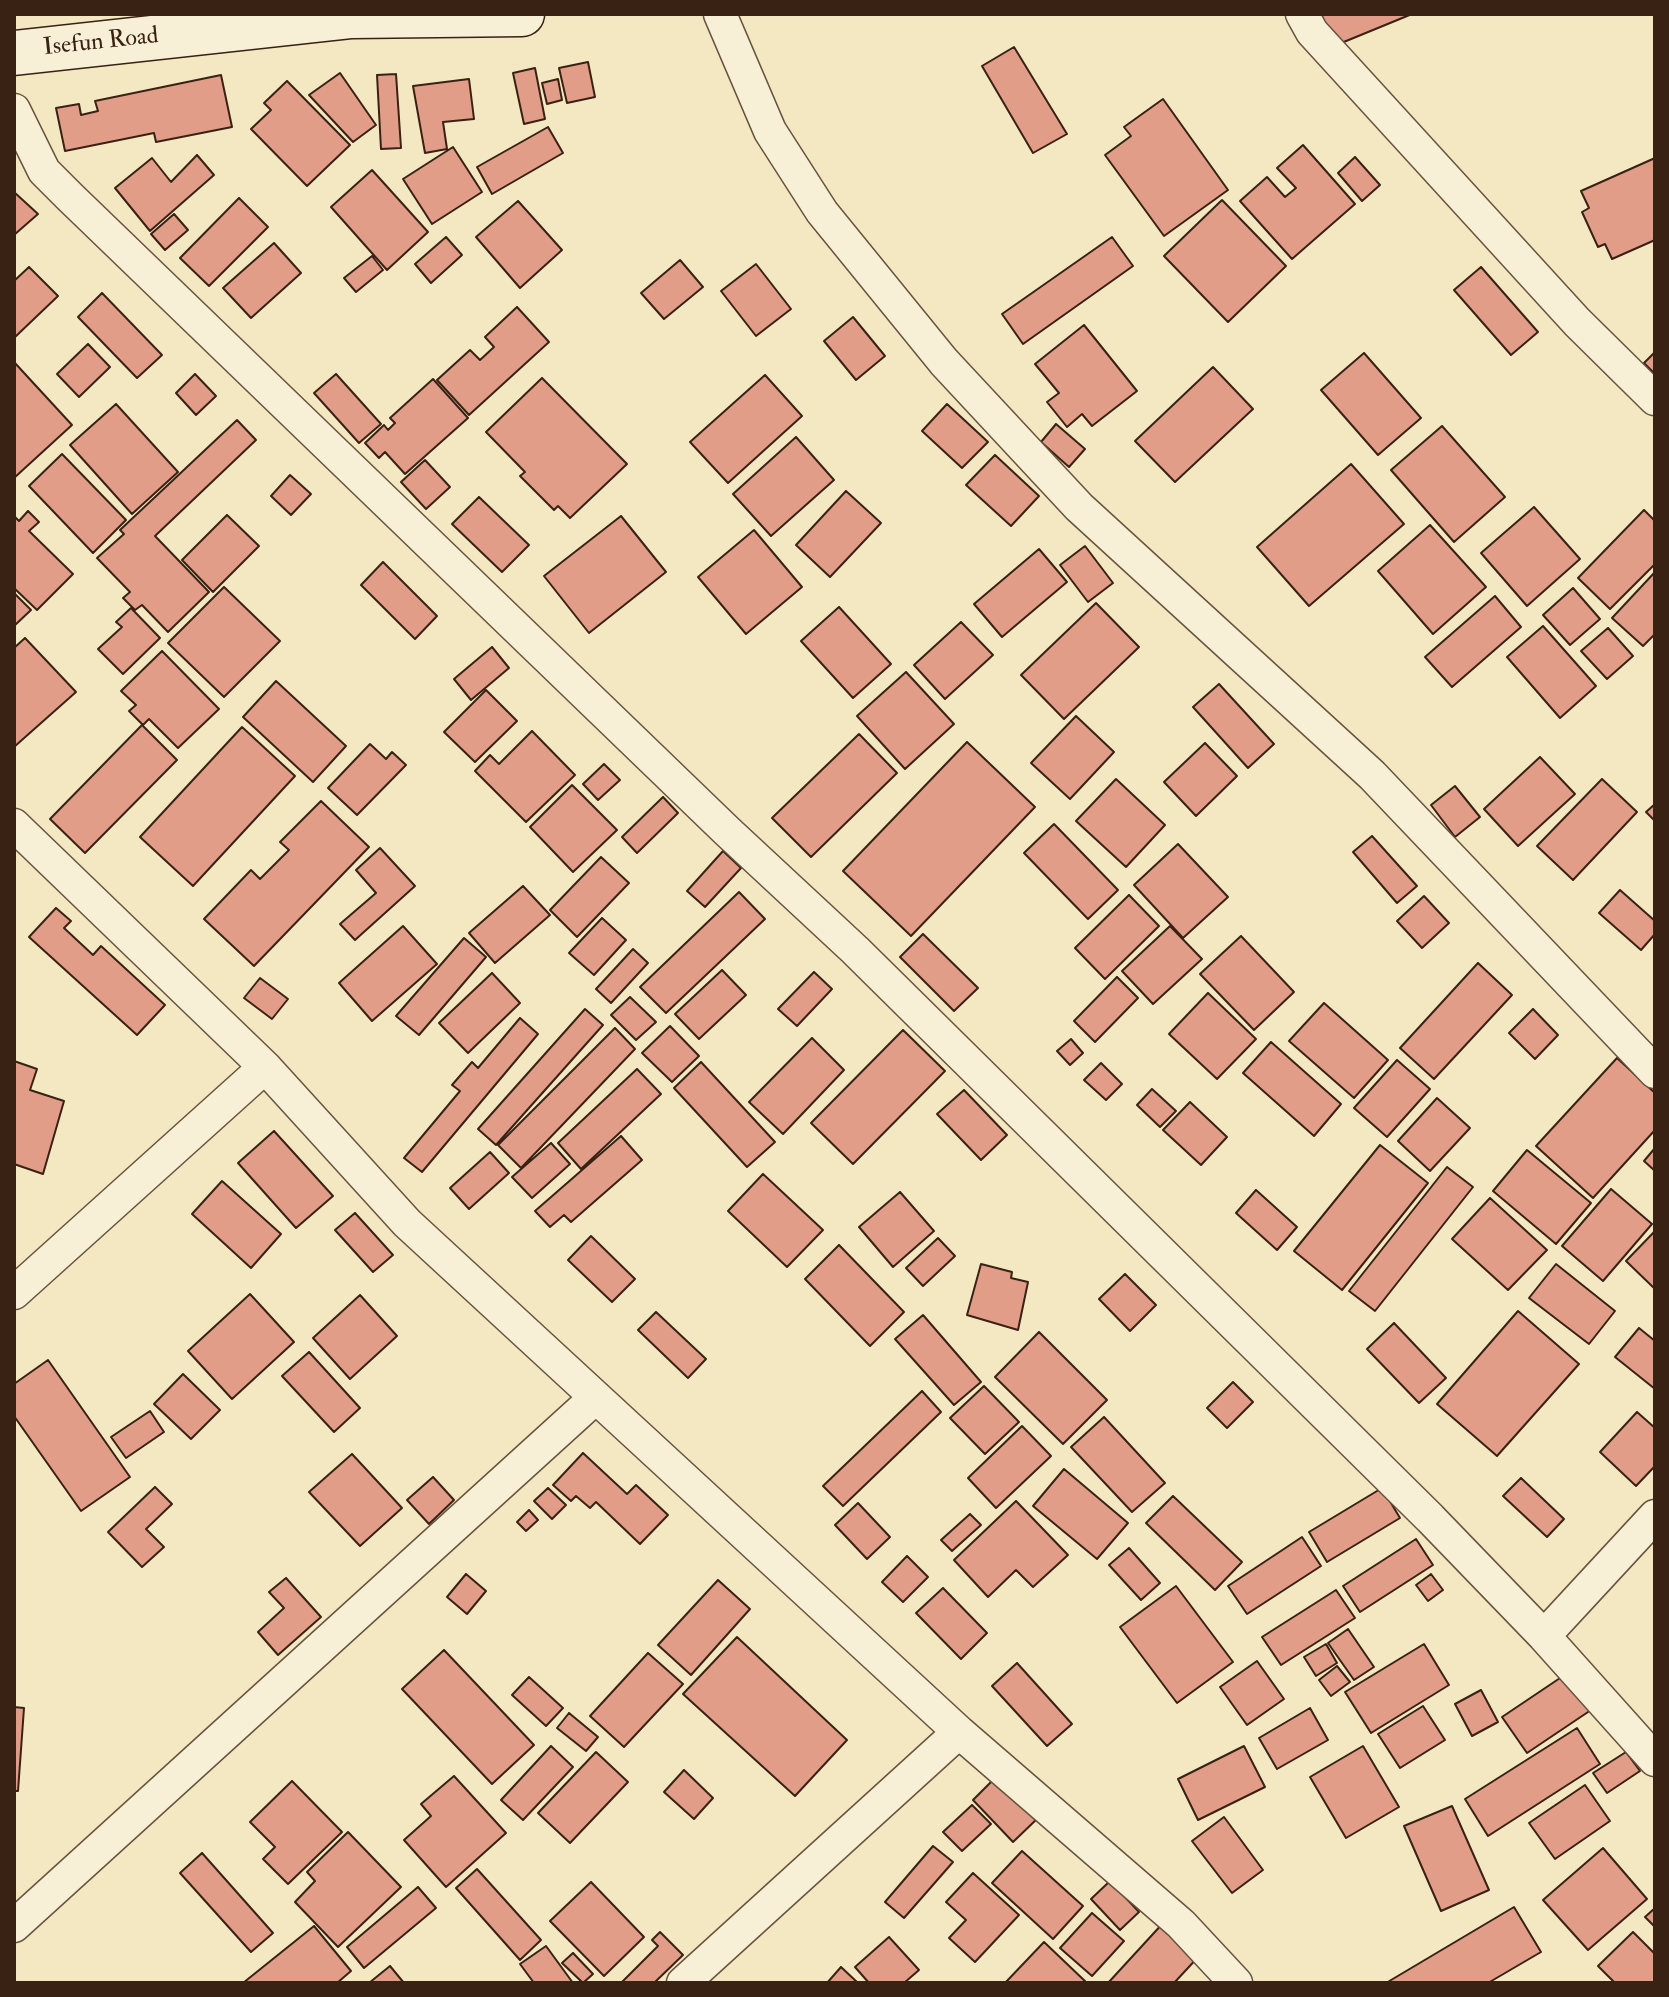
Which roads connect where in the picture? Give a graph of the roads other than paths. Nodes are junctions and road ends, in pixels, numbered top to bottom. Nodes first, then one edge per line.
1 (522, 14) edge
2 (720, 14) edge
3 (1302, 14) edge
4 (14, 53) edge
5 (14, 110) edge
6 (1655, 399) edge
7 (14, 825) edge
8 (265, 1067) junction
9 (1655, 1072) edge
10 (14, 1293) edge
11 (594, 1399) junction
12 (1655, 1516) edge
13 (1544, 1636) junction
14 (959, 1732) junction
15 (1655, 1760) edge
16 (14, 1926) edge
17 (683, 1983) edge
18 (1236, 1983) edge

1 - 4 street, Isefun Road
2 - 9 street
3 - 6 street
5 - 13 street
7 - 8 street
8 - 10 street
8 - 11 street
11 - 14 street
11 - 16 street
12 - 13 street
13 - 15 street
14 - 17 street
14 - 18 street

